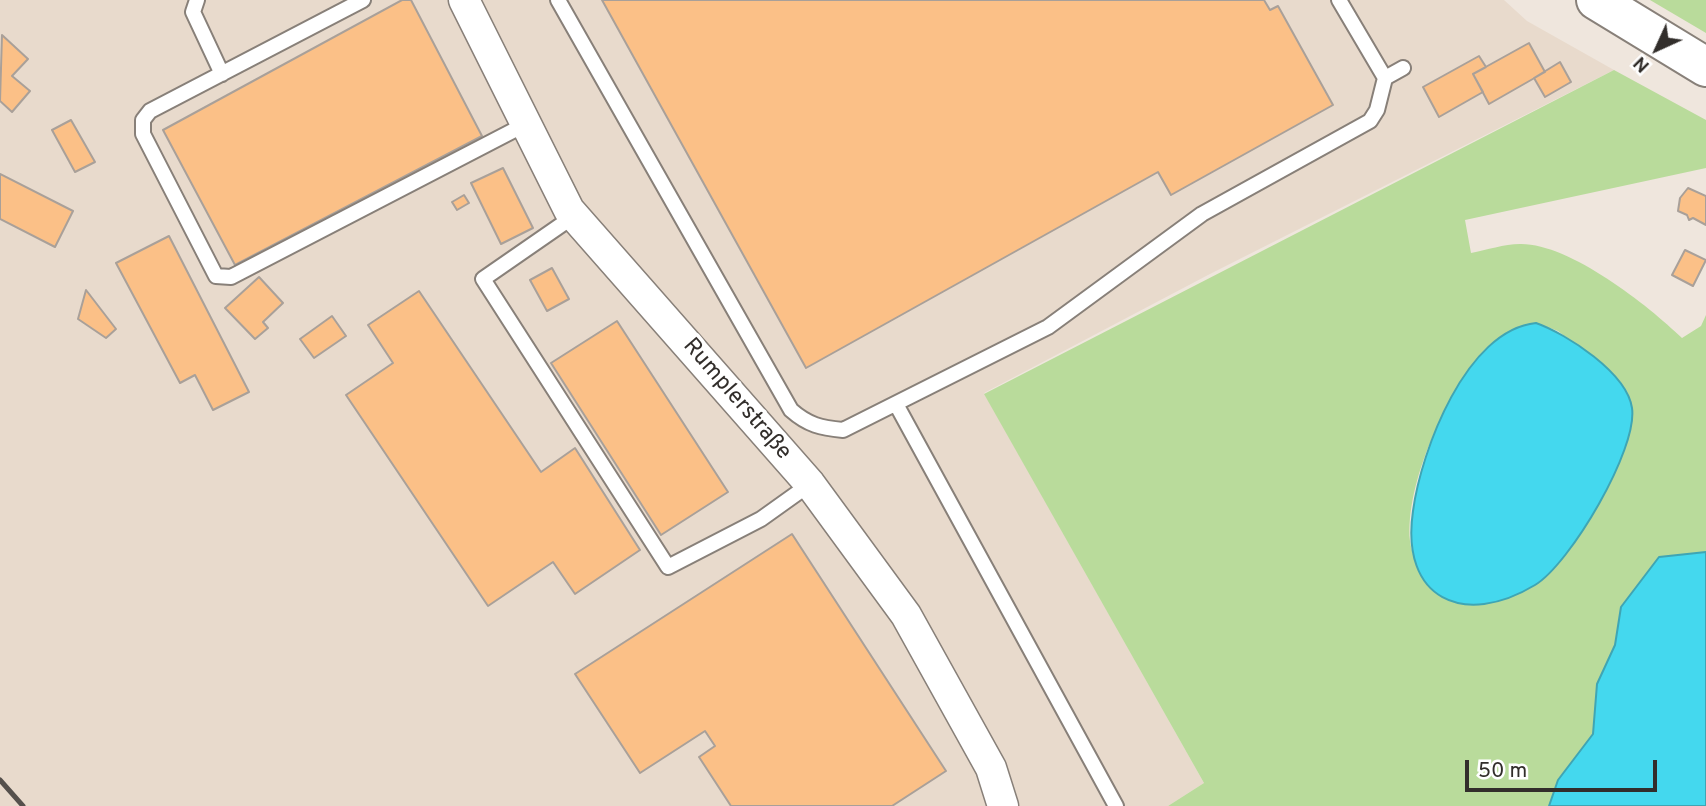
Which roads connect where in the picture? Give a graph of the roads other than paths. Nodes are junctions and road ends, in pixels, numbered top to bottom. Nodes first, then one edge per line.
1 (197, 0) edge
2 (363, 0) edge
3 (464, 0) edge
4 (558, 0) edge
5 (1339, 0) edge
6 (1595, 0) edge
7 (1706, 67) edge
8 (1403, 68) dead end
9 (222, 74) junction
10 (1385, 78) junction
11 (526, 124) junction
12 (574, 216) junction
13 (896, 404) junction
14 (810, 484) junction
15 (1003, 806) edge
16 (1116, 806) edge

1 - 9 lane
2 - 9 lane
3 - 11 street, Rumplerstraße
4 - 13 lane
5 - 10 lane
6 - 7 main road
8 - 10 lane
9 - 11 lane
10 - 13 lane
11 - 12 street, Rumplerstraße
12 - 14 street, Rumplerstraße
12 - 14 lane
13 - 16 lane
14 - 15 street, Rumplerstraße

